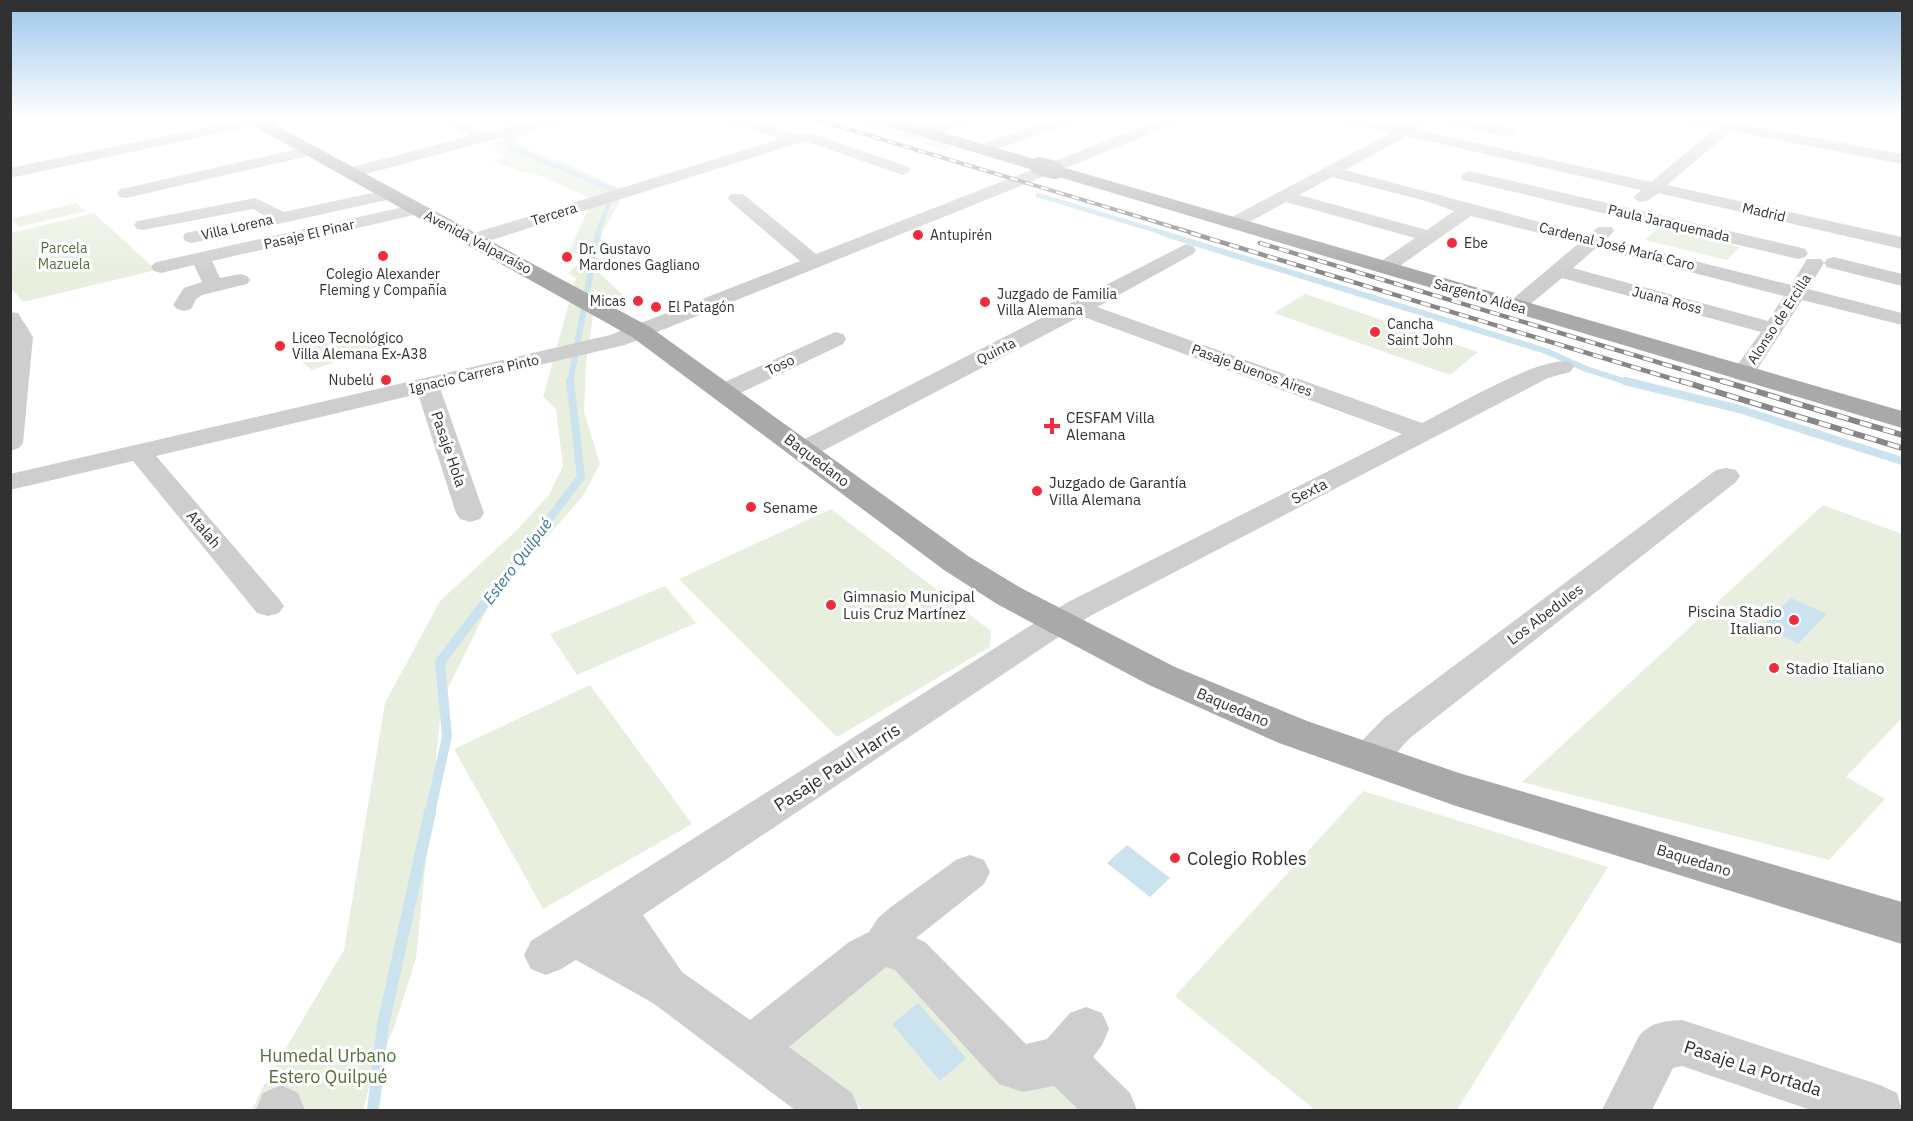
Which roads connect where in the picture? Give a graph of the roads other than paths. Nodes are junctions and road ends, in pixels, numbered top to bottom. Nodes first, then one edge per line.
1 (226, 170) edge
2 (345, 170) edge
3 (365, 170) edge
4 (697, 170) edge
5 (1044, 170) edge
6 (1054, 170) edge
7 (1335, 170) edge
8 (1480, 170) edge
9 (1578, 170) edge
10 (1674, 170) edge
11 (1332, 172) junction
12 (351, 174) junction
13 (1469, 176) junction
14 (1654, 187) junction
15 (126, 193) dead end
16 (390, 194) junction
17 (1286, 197) junction
18 (1432, 197) junction
19 (737, 198) dead end
20 (417, 209) junction
21 (1468, 210) junction
22 (962, 211) dead end
23 (1625, 212) junction
24 (281, 217) junction
25 (922, 219) junction
26 (1234, 223) junction
27 (142, 225) dead end
28 (1841, 229) junction
29 (1428, 236) junction
30 (192, 237) dead end
31 (475, 239) junction
32 (1594, 240) junction
33 (1902, 243) edge
34 (1186, 250) dead end
35 (1817, 258) junction
36 (201, 259) junction
37 (813, 262) junction
38 (161, 267) dead end
39 (1384, 268) junction
40 (1559, 271) junction
41 (240, 280) dead end
42 (1902, 280) edge
43 (214, 285) junction
44 (1798, 292) junction
45 (184, 304) dead end
46 (1515, 307) junction
47 (1080, 308) junction
48 (10, 318) edge
49 (1902, 319) edge
50 (1774, 330) junction
51 (641, 332) junction
52 (835, 339) dead end
53 (1562, 367) dead end
54 (1743, 374) junction
55 (427, 385) junction
56 (725, 391) junction
57 (1902, 420) edge
58 (1424, 433) junction
59 (11, 434) edge
60 (804, 450) junction
61 (139, 452) junction
62 (1726, 476) dead end
63 (10, 482) edge
64 (471, 513) dead end
65 (268, 606) dead end
66 (1059, 623) junction
67 (1369, 757) junction
68 (970, 872) dead end
69 (616, 911) junction
70 (1902, 923) edge
71 (884, 946) junction
72 (669, 988) junction
73 (752, 1048) junction
74 (835, 1110) edge
75 (1113, 1110) edge
76 (1626, 1110) edge
77 (1880, 1110) edge

1 - 15 street
2 - 12 main road, Avenida Valparaíso
3 - 12 street
4 - 31 street, Tercera
5 - 25 street, Ignacio Carrera Pinto
6 - 26 main road, Sargento Aldea
7 - 11 street
8 - 13 street
9 - 14 street, Madrid
10 - 14 street
11 - 17 street
11 - 18 street, Cardenal José María Caro
12 - 16 main road, Avenida Valparaíso
13 - 18 street
13 - 23 street, Paula Jaraquemada
14 - 23 street
14 - 28 street, Madrid
16 - 20 main road, Avenida Valparaíso
16 - 24 street, Villa Lorena
17 - 26 street
17 - 29 street
18 - 21 street, Cardenal José María Caro
19 - 37 street
20 - 31 main road, Avenida Valparaíso
20 - 36 street, Pasaje El Pinar
21 - 29 street
21 - 32 street, Cardenal José María Caro
22 - 25 street, Ignacio Carrera Pinto
23 - 32 street
23 - 35 street, Paula Jaraquemada
24 - 27 street, Villa Lorena
24 - 30 street, Villa Lorena
25 - 37 street, Ignacio Carrera Pinto
26 - 39 main road, Sargento Aldea
28 - 33 street, Madrid
28 - 35 street, Alonso de Ercilla
29 - 39 street
31 - 51 main road, Avenida Valparaíso
32 - 40 street
32 - 44 street, Cardenal José María Caro
34 - 47 street, Quinta
35 - 42 street, Paula Jaraquemada
35 - 44 street, Alonso de Ercilla
36 - 38 street, Pasaje El Pinar
36 - 43 street
37 - 51 street, Ignacio Carrera Pinto
39 - 46 main road, Sargento Aldea
40 - 46 street
40 - 50 street, Juana Ross
41 - 43 street
43 - 45 street
44 - 49 street, Cardenal José María Caro
44 - 50 street, Alonso de Ercilla
46 - 54 main road, Sargento Aldea
47 - 58 street, Pasaje Buenos Aires
47 - 60 street, Quinta
48 - 59 street
50 - 54 street, Alonso de Ercilla
51 - 55 street, Ignacio Carrera Pinto
51 - 56 main road, Baquedano
52 - 56 street, Toso
53 - 58 street, Sexta
54 - 57 main road, Sargento Aldea
55 - 61 street, Ignacio Carrera Pinto
55 - 64 street, Pasaje Hola
56 - 60 main road, Baquedano
58 - 66 street, Sexta
60 - 66 main road, Baquedano
61 - 63 street, Ignacio Carrera Pinto
61 - 65 street, Atalah
62 - 67 street, Los Abedules
66 - 67 main road, Baquedano
66 - 69 street, Pasaje Paul Harris
67 - 70 main road, Baquedano
68 - 71 street
69 - 72 street, Pasaje Paul Harris
69 - 72 street, Pasaje Paul Harris
71 - 73 street
71 - 75 street
72 - 73 street, Pasaje Paul Harris
73 - 74 street, Pasaje Paul Harris
76 - 77 street, Pasaje La Portada

